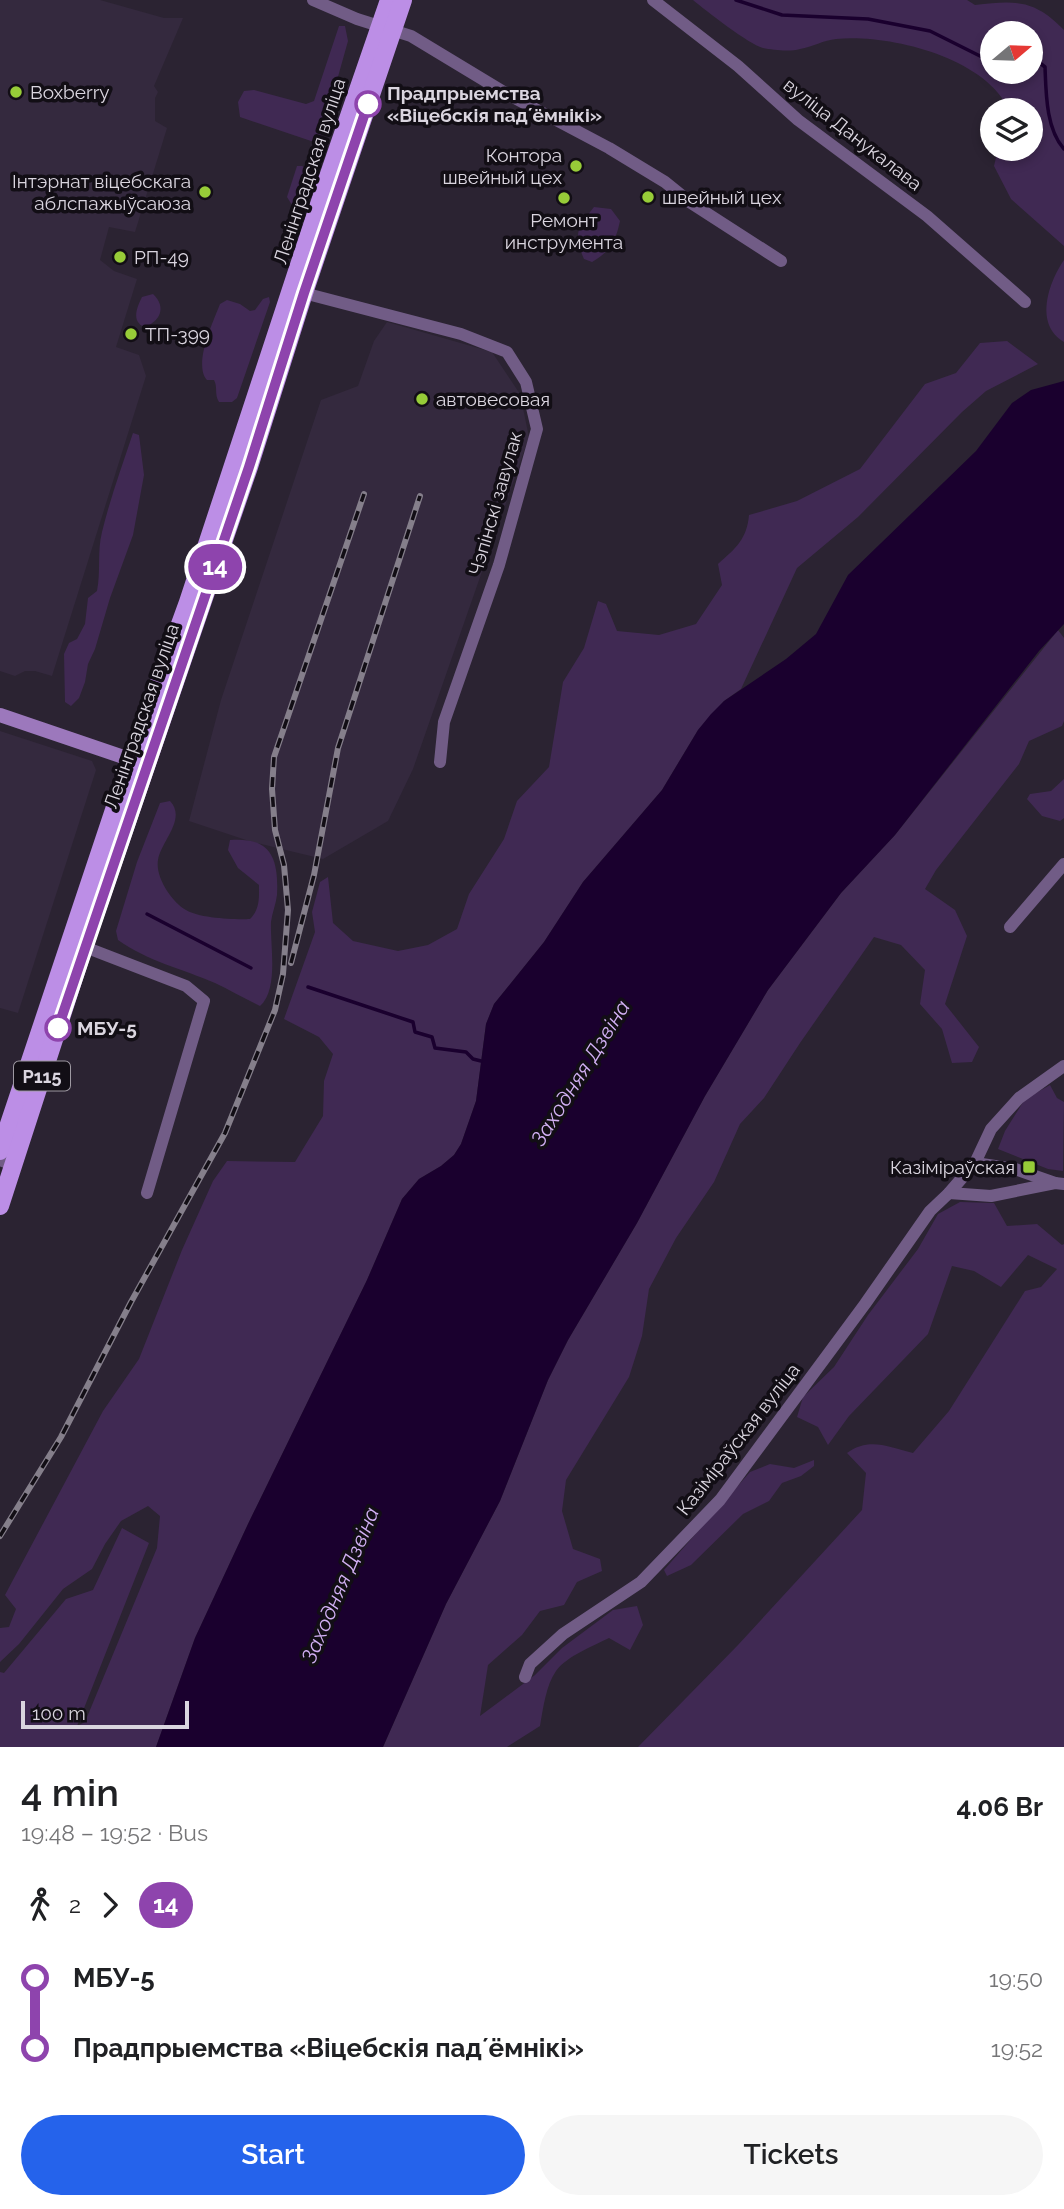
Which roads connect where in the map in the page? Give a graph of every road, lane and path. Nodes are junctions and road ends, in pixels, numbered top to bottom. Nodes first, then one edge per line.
1 (313, 0) edge
2 (389, 0) edge
3 (403, 0) edge
4 (653, 0) edge
5 (386, 28) junction
6 (781, 261) dead end
7 (298, 292) junction
8 (1025, 302) dead end
9 (0, 715) edge
10 (139, 762) junction
11 (440, 762) dead end
12 (1064, 864) edge
13 (1010, 927) dead end
14 (77, 944) junction
15 (1064, 1066) edge
16 (0, 1151) edge
17 (7, 1162) edge
18 (975, 1163) junction
19 (1060, 1184) edge
20 (949, 1193) junction
21 (147, 1194) dead end
22 (0, 1206) edge
23 (525, 1677) dead end

1 - 5 street
2 - 5 main road, Ленінградская вуліца / Р115
3 - 5 main road, Ленінградская вуліца / Р115
4 - 8 street, вуліца Данукалава
5 - 6 street
5 - 7 main road, Ленінградская вуліца / Р115
7 - 10 main road, Ленінградская вуліца / Р115
7 - 11 street, Чэпінскі завулак
9 - 10 main road
10 - 14 main road, Ленінградская вуліца / Р115
12 - 13 street
14 - 16 main road, Ленінградская вуліца / Р115
14 - 17 main road, Ленінградская вуліца / Р115
14 - 21 street
15 - 18 street, Казіміраўская вуліца
17 - 22 main road, Ленінградская вуліца / Р115
18 - 19 street
18 - 20 street, Казіміраўская вуліца
19 - 20 street
20 - 23 street, Казіміраўская вуліца

